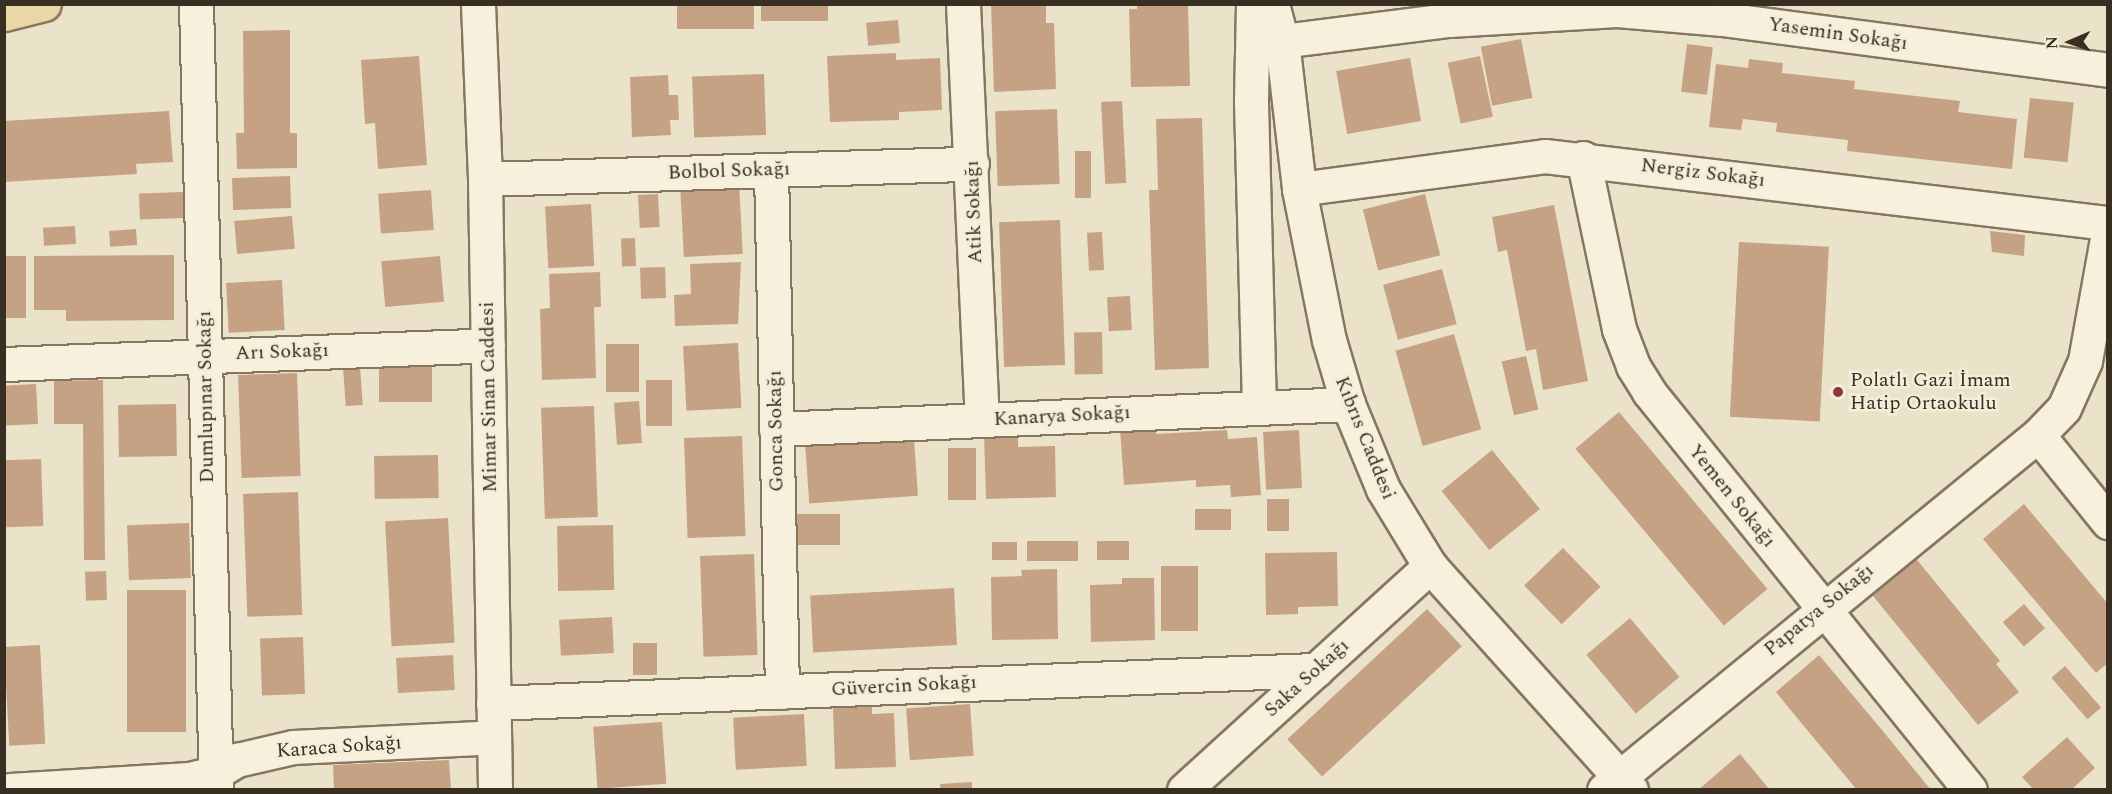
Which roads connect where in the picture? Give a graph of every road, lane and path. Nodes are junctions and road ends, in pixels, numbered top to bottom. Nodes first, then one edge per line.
1 (44, 4) edge
2 (196, 4) edge
3 (478, 4) edge
4 (963, 4) edge
5 (1253, 4) edge
6 (1272, 4) edge
7 (4, 14) edge
8 (1282, 41) junction
9 (2108, 70) edge
10 (1583, 158) junction
11 (972, 164) junction
12 (771, 170) junction
13 (485, 178) junction
14 (1299, 189) junction
15 (2108, 223) edge
16 (2108, 233) edge
17 (488, 345) junction
18 (204, 355) junction
19 (4, 364) edge
20 (1348, 404) junction
21 (1259, 407) junction
22 (982, 419) junction
23 (776, 429) junction
24 (2037, 435) junction
25 (2108, 522) edge
26 (1430, 566) junction
27 (1822, 608) junction
28 (1316, 670) junction
29 (782, 692) junction
30 (493, 703) junction
31 (494, 737) junction
32 (216, 781) edge
33 (1618, 785) edge
34 (10, 789) edge
35 (495, 789) edge
36 (1184, 789) edge
37 (1970, 789) edge

1 - 7 main road
2 - 18 street, Dumlupınar Sokağı
3 - 13 street, Mimar Sinan Caddesi
4 - 11 street, Atik Sokağı
5 - 21 street
6 - 8 street, Kıbrıs Caddesi
8 - 9 street, Yasemin Sokağı
8 - 14 street, Kıbrıs Caddesi
10 - 14 street, Nergiz Sokağı
10 - 15 street, Nergiz Sokağı
10 - 27 street, Yemen Sokağı
11 - 12 street, Bolbol Sokağı
11 - 22 street, Atik Sokağı
12 - 13 street, Bolbol Sokağı
12 - 23 street, Gonca Sokağı
13 - 17 street, Mimar Sinan Caddesi
14 - 20 street, Kıbrıs Caddesi
16 - 24 street, Papatya Sokağı
17 - 18 street, Arı Sokağı
17 - 30 street, Mimar Sinan Caddesi
18 - 19 street, Arı Sokağı
18 - 32 street, Dumlupınar Sokağı
20 - 21 street, Kanarya Sokağı
20 - 26 street, Kıbrıs Caddesi
21 - 22 street, Kanarya Sokağı
22 - 23 street, Kanarya Sokağı
23 - 29 street, Gonca Sokağı
24 - 25 street
24 - 27 street, Papatya Sokağı
26 - 28 street, Saka Sokağı
26 - 33 street, Kıbrıs Caddesi
27 - 33 street, Papatya Sokağı
27 - 37 street, Yemen Sokağı
28 - 29 street, Güvercin Sokağı
28 - 36 street, Saka Sokağı
29 - 30 street, Güvercin Sokağı
30 - 31 street, Mimar Sinan Caddesi
31 - 32 street, Karaca Sokağı
31 - 35 street, Mimar Sinan Caddesi
32 - 34 street, Karaca Sokağı

